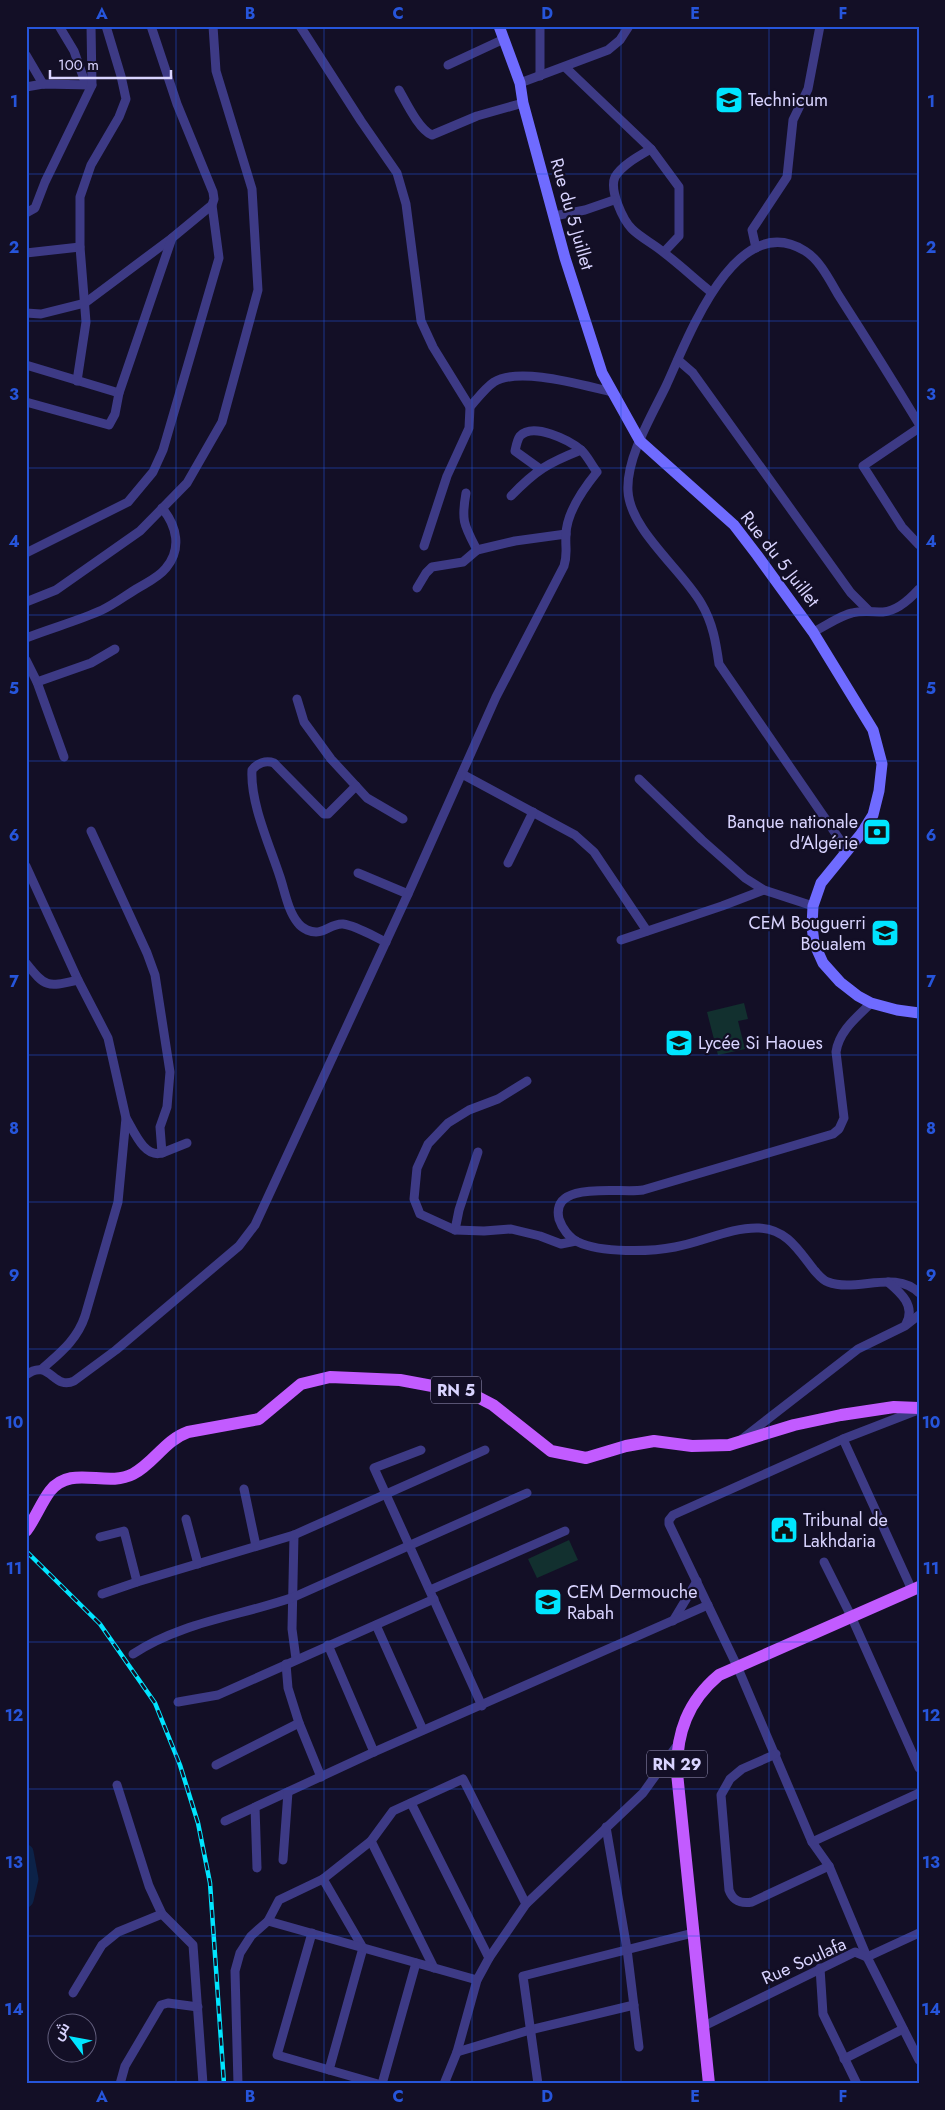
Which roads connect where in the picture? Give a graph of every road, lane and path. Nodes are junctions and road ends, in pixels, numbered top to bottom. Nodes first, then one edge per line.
1 (59, 26) edge
2 (91, 26) edge
3 (106, 26) edge
4 (151, 26) edge
5 (213, 26) edge
6 (300, 26) edge
7 (499, 26) edge
8 (540, 26) edge
9 (629, 26) edge
10 (820, 26) edge
11 (504, 39) junction
12 (26, 55) edge
13 (448, 65) dead end
14 (565, 67) junction
15 (540, 76) junction
16 (520, 83) junction
17 (43, 84) junction
18 (89, 85) junction
19 (26, 87) edge
20 (399, 90) dead end
21 (523, 103) junction
22 (651, 149) junction
23 (614, 200) junction
24 (212, 205) junction
25 (26, 213) edge
26 (554, 216) junction
27 (172, 238) junction
28 (80, 247) junction
29 (756, 248) junction
30 (664, 252) junction
31 (26, 253) edge
32 (711, 292) junction
33 (85, 304) junction
34 (26, 313) edge
35 (678, 360) junction
36 (26, 365) edge
37 (77, 381) junction
38 (613, 392) junction
39 (119, 393) junction
40 (26, 402) edge
41 (470, 407) junction
42 (919, 424) edge
43 (919, 428) edge
44 (640, 441) junction
45 (581, 450) junction
46 (540, 469) junction
47 (466, 493) dead end
48 (511, 496) dead end
49 (162, 508) junction
50 (566, 534) junction
51 (919, 545) edge
52 (424, 546) dead end
53 (477, 550) junction
54 (26, 553) edge
55 (416, 588) dead end
56 (919, 589) edge
57 (26, 602) edge
58 (868, 610) junction
59 (814, 632) junction
60 (26, 638) edge
61 (116, 649) dead end
62 (26, 660) edge
63 (37, 682) junction
64 (297, 699) dead end
65 (64, 757) dead end
66 (462, 774) junction
67 (639, 779) dead end
68 (356, 786) junction
69 (533, 812) junction
70 (403, 819) dead end
71 (91, 831) dead end
72 (844, 854) junction
73 (508, 863) dead end
74 (26, 866) edge
75 (358, 873) dead end
76 (764, 890) junction
77 (408, 894) junction
78 (813, 906) junction
79 (647, 931) junction
80 (621, 940) dead end
81 (386, 942) junction
82 (26, 963) edge
83 (78, 980) junction
84 (871, 1003) junction
85 (919, 1014) edge
86 (527, 1081) dead end
87 (126, 1118) junction
88 (187, 1143) dead end
89 (478, 1152) dead end
90 (162, 1153) junction
91 (455, 1230) junction
92 (576, 1241) junction
93 (888, 1282) junction
94 (919, 1292) edge
95 (919, 1315) edge
96 (905, 1326) junction
97 (42, 1369) junction
98 (26, 1375) edge
99 (919, 1409) edge
100 (843, 1439) junction
101 (738, 1442) junction
102 (422, 1450) dead end
103 (485, 1450) dead end
104 (244, 1489) dead end
105 (386, 1493) junction
106 (526, 1493) dead end
107 (186, 1520) dead end
108 (26, 1531) edge
109 (565, 1531) dead end
110 (294, 1535) junction
111 (100, 1537) dead end
112 (410, 1544) junction
113 (256, 1546) junction
114 (824, 1562) dead end
115 (198, 1564) junction
116 (697, 1581) junction
117 (137, 1582) junction
118 (915, 1588) edge
119 (430, 1590) junction
120 (102, 1594) dead end
121 (294, 1597) junction
122 (434, 1599) junction
123 (708, 1606) junction
124 (851, 1616) junction
125 (672, 1622) junction
126 (376, 1625) junction
127 (328, 1645) junction
128 (133, 1654) dead end
129 (296, 1659) junction
130 (286, 1664) junction
131 (737, 1666) junction
132 (178, 1702) dead end
133 (482, 1706) junction
134 (299, 1723) junction
135 (423, 1730) junction
136 (678, 1744) junction
137 (374, 1752) junction
138 (776, 1754) junction
139 (216, 1764) dead end
140 (919, 1768) edge
141 (321, 1777) junction
142 (117, 1786) dead end
143 (288, 1792) junction
144 (919, 1794) edge
145 (410, 1803) junction
146 (255, 1807) junction
147 (225, 1821) dead end
148 (606, 1827) junction
149 (370, 1841) junction
150 (812, 1842) junction
151 (283, 1860) dead end
152 (829, 1866) junction
153 (256, 1868) dead end
154 (323, 1879) junction
155 (526, 1904) junction
156 (162, 1914) junction
157 (268, 1921) junction
158 (312, 1933) junction
159 (693, 1933) junction
160 (919, 1933) edge
161 (364, 1948) junction
162 (627, 1949) junction
163 (867, 1957) junction
164 (489, 1958) junction
165 (416, 1963) junction
166 (434, 1968) junction
167 (820, 1968) junction
168 (477, 1980) junction
169 (73, 1993) dead end
170 (634, 2005) junction
171 (198, 2008) junction
172 (704, 2026) junction
173 (903, 2029) junction
174 (530, 2030) junction
175 (639, 2047) dead end
176 (457, 2052) junction
177 (844, 2059) junction
178 (919, 2060) edge
179 (329, 2070) junction
180 (120, 2084) edge
181 (204, 2084) edge
182 (238, 2084) edge
183 (378, 2084) edge
184 (382, 2084) edge
185 (444, 2084) edge
186 (538, 2084) edge
187 (709, 2084) edge
188 (857, 2084) edge

1 - 18 street
2 - 18 street
3 - 28 street
4 - 24 street
5 - 49 street
6 - 41 street
7 - 11 street, Rue du 5 Juillet
8 - 15 street
9 - 14 street
10 - 29 street
11 - 13 street
11 - 16 street, Rue du 5 Juillet
12 - 17 street
14 - 15 street
14 - 22 street
15 - 16 street
16 - 21 street, Rue du 5 Juillet
17 - 18 street
17 - 19 street
18 - 25 street
20 - 21 street
21 - 26 street, Rue du 5 Juillet
22 - 23 street
22 - 30 street
23 - 26 street
23 - 30 street
24 - 27 street
24 - 54 street
26 - 38 street, Rue du 5 Juillet
27 - 33 street
27 - 39 street
28 - 31 street
28 - 33 street
29 - 32 street
29 - 42 street
30 - 32 street
32 - 35 street
33 - 34 street
33 - 37 street
35 - 44 street
35 - 58 street
36 - 37 street
37 - 39 street
38 - 41 street
38 - 44 street, Rue du 5 Juillet
39 - 40 street
41 - 52 street
43 - 51 street
44 - 59 street, Rue du 5 Juillet
44 - 72 street
45 - 46 street
45 - 46 street
45 - 50 street
46 - 48 street
47 - 53 street
49 - 57 street
49 - 60 street
50 - 53 street
50 - 66 street
53 - 55 street
56 - 58 street
58 - 59 street
59 - 72 street, Rue du 5 Juillet
61 - 63 street
62 - 63 street
63 - 65 street
64 - 68 street
66 - 69 street
66 - 77 street
67 - 76 street
68 - 70 street
68 - 81 street
69 - 73 street
69 - 79 street
71 - 90 street
72 - 78 street, Rue du 5 Juillet
74 - 83 street
75 - 77 street
76 - 78 street
76 - 79 street
77 - 81 street
78 - 84 street, Rue du 5 Juillet
79 - 80 street
81 - 97 street
82 - 83 street
83 - 87 street
84 - 85 street, Rue du 5 Juillet
84 - 92 street
86 - 91 street
87 - 90 street
87 - 97 street
88 - 90 street
89 - 91 street
91 - 92 street
92 - 93 street
93 - 94 street
93 - 96 street
95 - 96 street
96 - 101 street
97 - 98 street
99 - 100 street
99 - 101 main road, RN 5
100 - 116 street
100 - 118 street
101 - 108 main road, RN 5
102 - 105 street
103 - 105 street
104 - 113 street
105 - 110 street
105 - 112 street
106 - 112 street
107 - 115 street
109 - 119 street
110 - 113 street
110 - 121 street
111 - 117 street
112 - 119 street
112 - 121 street
113 - 115 street
114 - 124 street
115 - 117 street
116 - 123 street
116 - 125 street
117 - 120 street
118 - 124 main road, RN 29
119 - 122 street
121 - 128 street
121 - 129 street
122 - 126 street
122 - 133 street
123 - 125 street
123 - 131 street
124 - 131 main road, RN 29
124 - 140 street
125 - 133 street
126 - 127 street
126 - 135 street
127 - 129 street
127 - 137 street
129 - 130 street
130 - 132 street
130 - 134 street
131 - 136 main road, RN 29
131 - 138 street
133 - 135 street
134 - 139 street
134 - 141 street
135 - 137 street
136 - 148 street
136 - 159 main road, RN 29
137 - 141 street
138 - 150 street
138 - 152 street
141 - 143 street
142 - 156 street
143 - 146 street
143 - 151 street
144 - 150 street
145 - 149 street
145 - 155 street
145 - 164 street
146 - 147 street
146 - 153 street
148 - 155 street
148 - 162 street
149 - 154 street
149 - 166 street
150 - 152 street
152 - 163 street
154 - 157 street
154 - 161 street
155 - 164 street
156 - 169 street
156 - 171 street
157 - 158 street
157 - 182 street
158 - 161 street
158 - 179 street
159 - 162 street
159 - 172 main road, RN 29
160 - 163 street, Rue Soulafa
161 - 165 street
161 - 179 street
162 - 170 street
162 - 174 street
163 - 167 street, Rue Soulafa
163 - 173 street
164 - 168 street
165 - 166 street
165 - 184 street
166 - 168 street
167 - 172 street, Rue Soulafa
167 - 177 street
168 - 176 street
170 - 174 street
170 - 175 street
171 - 180 street
171 - 181 street
172 - 187 main road, RN 29
173 - 177 street
173 - 178 street
174 - 176 street
174 - 186 street
176 - 185 street
177 - 188 street
179 - 183 street

